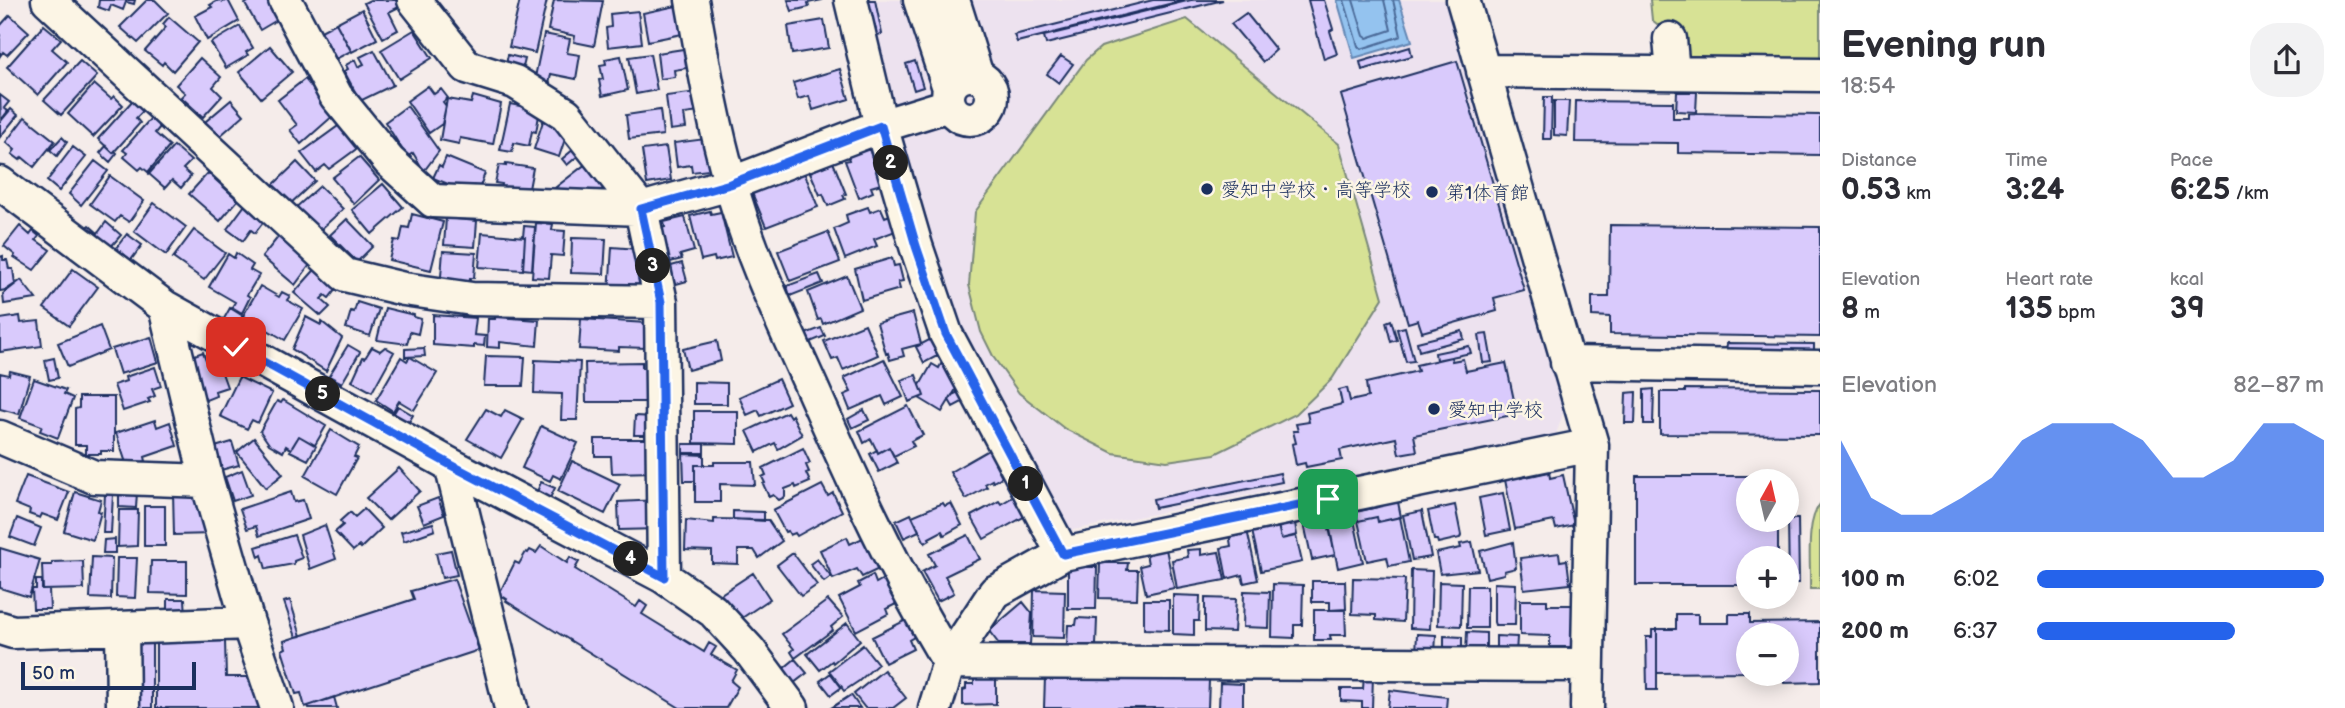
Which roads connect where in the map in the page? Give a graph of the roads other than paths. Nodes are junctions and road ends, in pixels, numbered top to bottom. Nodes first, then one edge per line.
1 (48, 0) edge
2 (285, 0) edge
3 (414, 0) edge
4 (692, 0) edge
5 (851, 0) edge
6 (920, 0) edge
7 (953, 0) edge
8 (1463, 0) edge
9 (1670, 39) dead end
10 (1483, 72) junction
11 (1673, 74) junction
12 (1820, 75) edge
13 (959, 90) junction
14 (881, 126) junction
15 (0, 183) edge
16 (730, 184) junction
17 (641, 209) junction
18 (661, 302) junction
19 (165, 307) junction
20 (1567, 363) junction
21 (1820, 367) edge
22 (0, 437) edge
23 (1592, 445) junction
24 (451, 465) junction
25 (207, 481) junction
26 (1063, 554) junction
27 (664, 577) junction
28 (248, 623) junction
29 (0, 628) edge
30 (122, 628) junction
31 (949, 662) junction
32 (1587, 665) junction
33 (123, 708) edge
34 (277, 708) edge
35 (511, 708) edge
36 (792, 708) edge
37 (935, 708) edge
38 (1587, 708) edge

1 - 18 street
2 - 17 street
3 - 17 street
4 - 16 street
5 - 14 street
6 - 13 street
7 - 13 street
8 - 10 street
9 - 11 street
10 - 11 street
10 - 20 street
11 - 12 street
13 - 14 street
14 - 16 street
14 - 26 street
15 - 19 street
16 - 17 street
16 - 31 street
17 - 18 street
18 - 27 street
19 - 24 street
19 - 25 street
20 - 21 street
20 - 23 street
22 - 25 street
23 - 26 street
23 - 32 street
24 - 27 street
24 - 35 street
25 - 28 street
26 - 31 street
27 - 36 street
28 - 30 street
28 - 34 street
29 - 30 street
30 - 33 street
31 - 32 street
31 - 37 street
32 - 38 street

